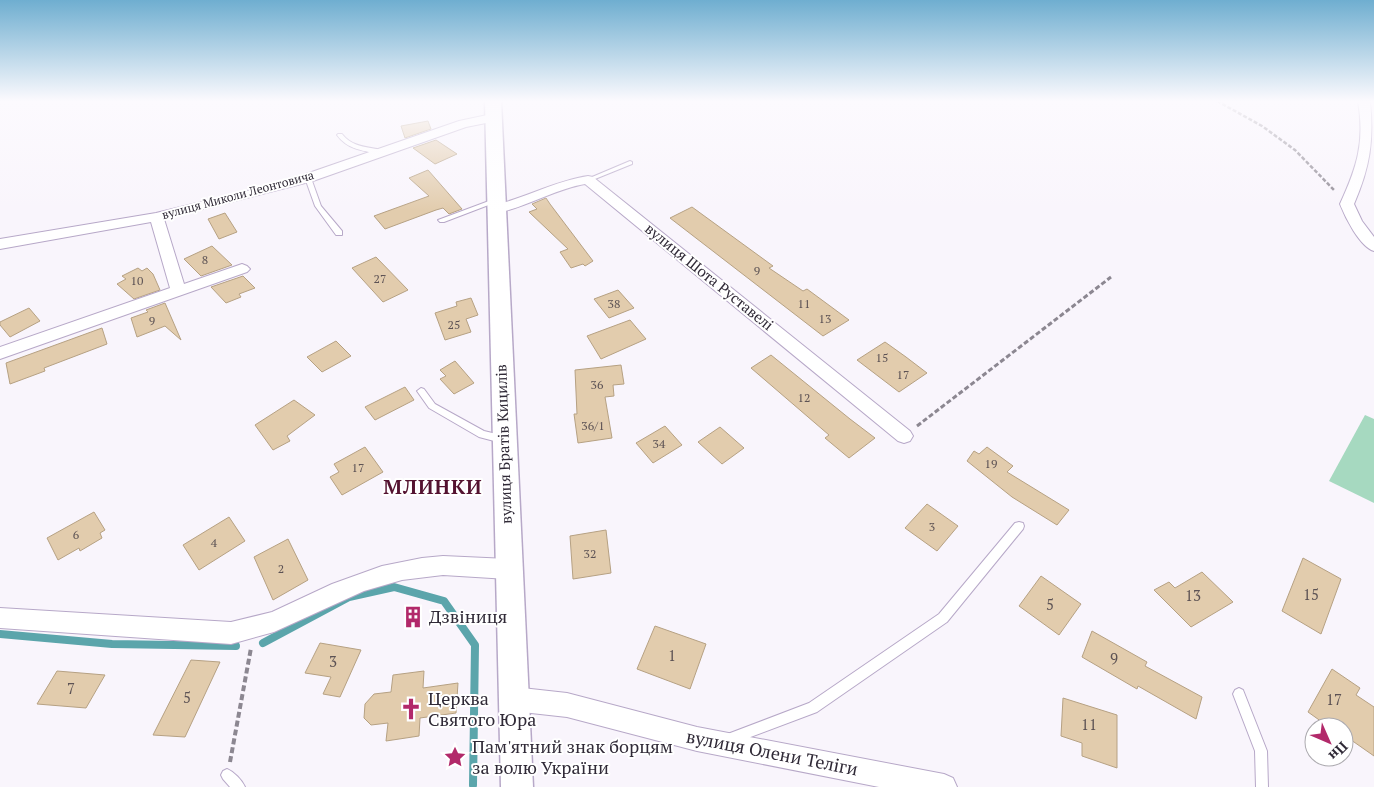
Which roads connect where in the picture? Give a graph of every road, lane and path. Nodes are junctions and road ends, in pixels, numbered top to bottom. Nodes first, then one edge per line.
1 (342, 138) edge
2 (423, 138) edge
3 (494, 138) edge
4 (1278, 138) edge
5 (1372, 138) edge
6 (382, 152) junction
7 (630, 163) dead end
8 (308, 178) junction
9 (588, 180) junction
10 (497, 204) junction
11 (1347, 204) junction
12 (156, 217) junction
13 (442, 220) dead end
14 (339, 233) dead end
15 (0, 244) edge
16 (1374, 246) edge
17 (242, 269) dead end
18 (1111, 277) dead end
19 (179, 291) junction
20 (0, 352) edge
21 (421, 391) dead end
22 (904, 436) joint
23 (504, 439) junction
24 (1019, 526) dead end
25 (508, 569) junction
26 (0, 618) edge
27 (255, 630) junction
28 (1239, 694) dead end
29 (513, 699) junction
30 (719, 743) junction
31 (227, 775) joint
32 (239, 787) edge
33 (517, 787) edge
34 (944, 787) edge
35 (1262, 787) edge

1 - 6 lane
2 - 6 street, вулиця Миколи Леонтовича
3 - 10 street, вулиця Братів Кицилів
4 - 11 path
5 - 11 street
6 - 8 street, вулиця Миколи Леонтовича
7 - 9 lane
8 - 12 street, вулиця Миколи Леонтовича
8 - 14 lane
9 - 10 street
9 - 22 street, вулиця Шота Руставелі
10 - 13 lane
10 - 23 street, вулиця Братів Кицилів
11 - 16 street
12 - 15 street, вулиця Миколи Леонтовича
12 - 19 street, вулиця Миколи Леонтовича
17 - 19 street
18 - 22 path
19 - 20 street
21 - 23 lane
23 - 25 street, вулиця Братів Кицилів
24 - 30 lane
25 - 27 street
25 - 29 street, вулиця Братів Кицилів
26 - 27 street
27 - 31 path
28 - 35 lane
29 - 30 street, вулиця Олени Теліги
29 - 33 street, вулиця Братів Кицилів
30 - 34 street, вулиця Олени Теліги
31 - 32 lane

